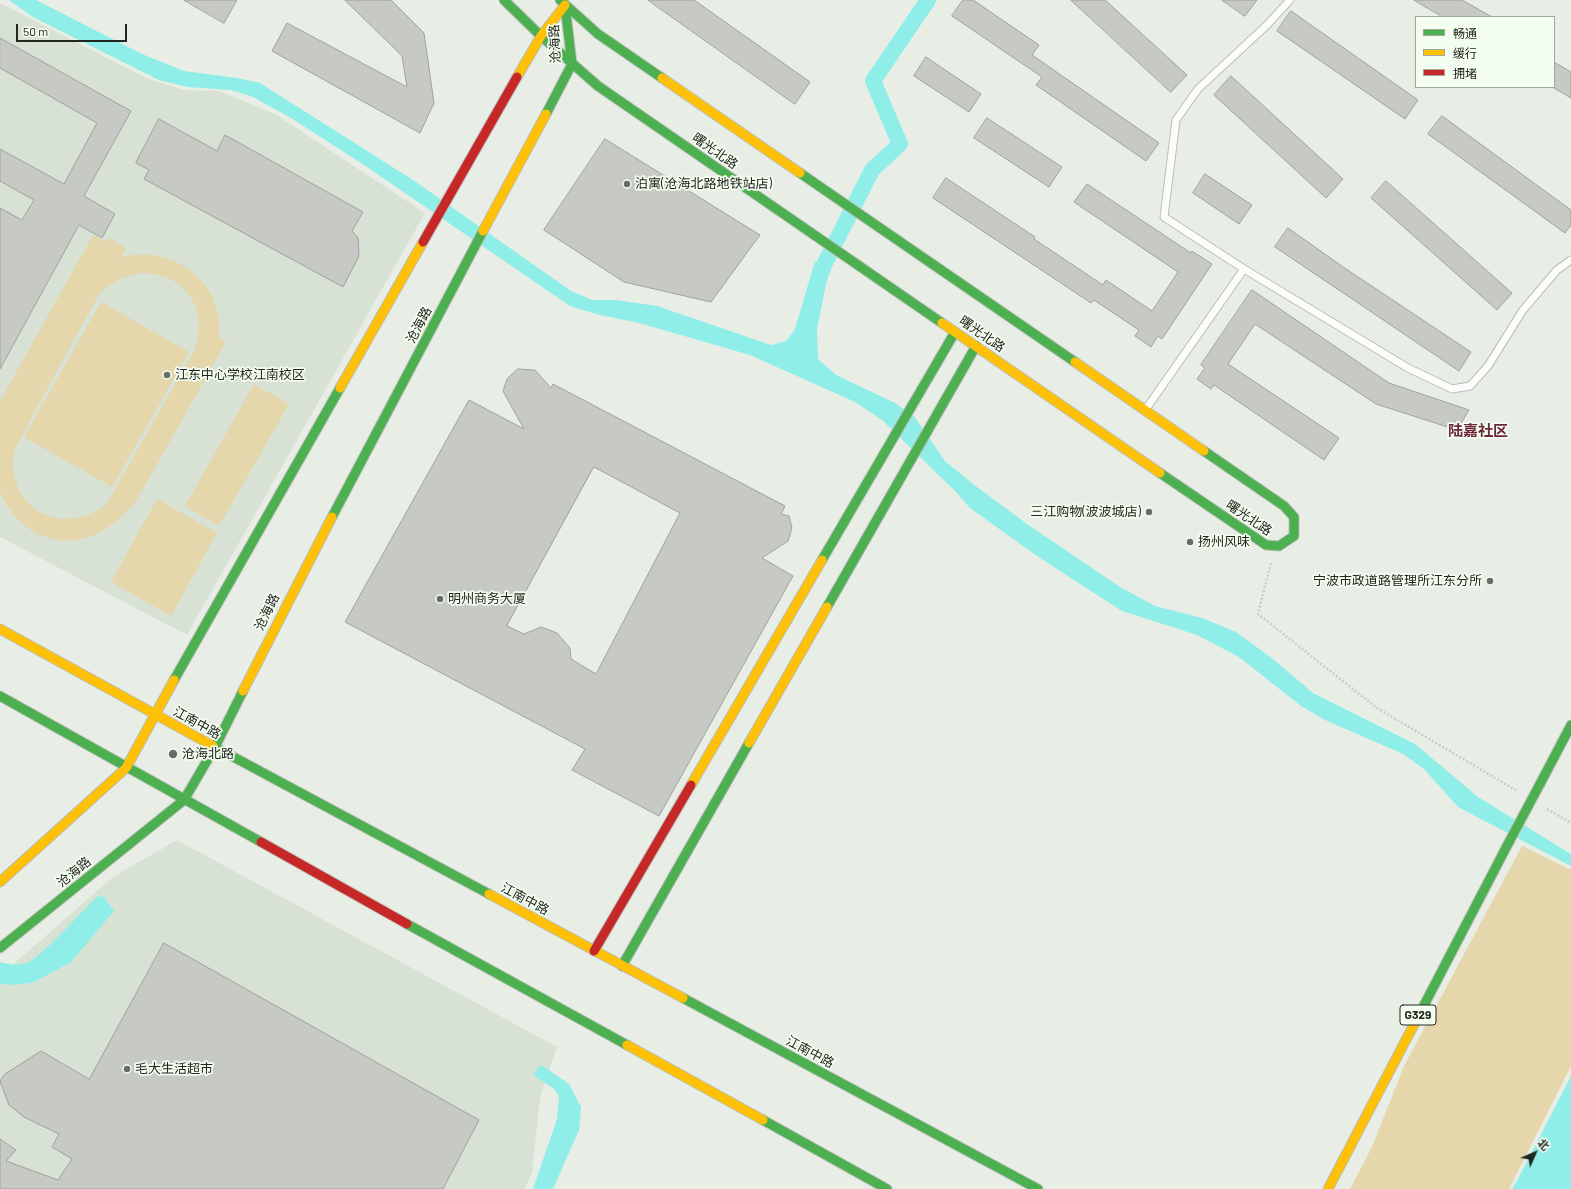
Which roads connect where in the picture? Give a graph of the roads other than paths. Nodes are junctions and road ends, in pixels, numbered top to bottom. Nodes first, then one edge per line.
1 (504, 0) edge
2 (1290, 0) edge
3 (564, 2) edge
4 (541, 36) junction
5 (572, 64) junction
6 (1571, 260) edge
7 (1244, 269) junction
8 (955, 332) junction
9 (976, 346) junction
10 (1145, 410) junction
11 (0, 629) edge
12 (0, 696) edge
13 (154, 714) junction
14 (1571, 725) edge
15 (214, 747) junction
16 (126, 768) junction
17 (184, 800) junction
18 (0, 882) edge
19 (0, 948) edge
20 (594, 951) junction
21 (622, 966) junction
22 (884, 1188) edge
23 (1038, 1189) edge
24 (1328, 1189) edge

1 - 4 main road, 曙光北路
2 - 7 lane
3 - 4 main road, 沧海路
3 - 5 main road, 沧海路
3 - 10 main road, 曙光北路
4 - 5 main road, 曙光北路
4 - 13 main road, 沧海路
5 - 8 main road, 曙光北路
5 - 15 main road, 沧海路
6 - 7 lane
7 - 10 lane
8 - 9 main road, 曙光北路
8 - 20 main road
9 - 10 main road, 曙光北路
9 - 21 main road
11 - 13 main road, 江南中路
12 - 16 main road
13 - 15 main road, 江南中路
13 - 16 main road, 沧海路
14 - 24 main road, G329, bridge
15 - 17 main road, 沧海路
15 - 20 main road, 江南中路
16 - 17 main road
16 - 18 main road, 沧海路
17 - 19 main road, 沧海路
17 - 22 main road
20 - 21 main road, 江南中路
21 - 23 main road, 江南中路

